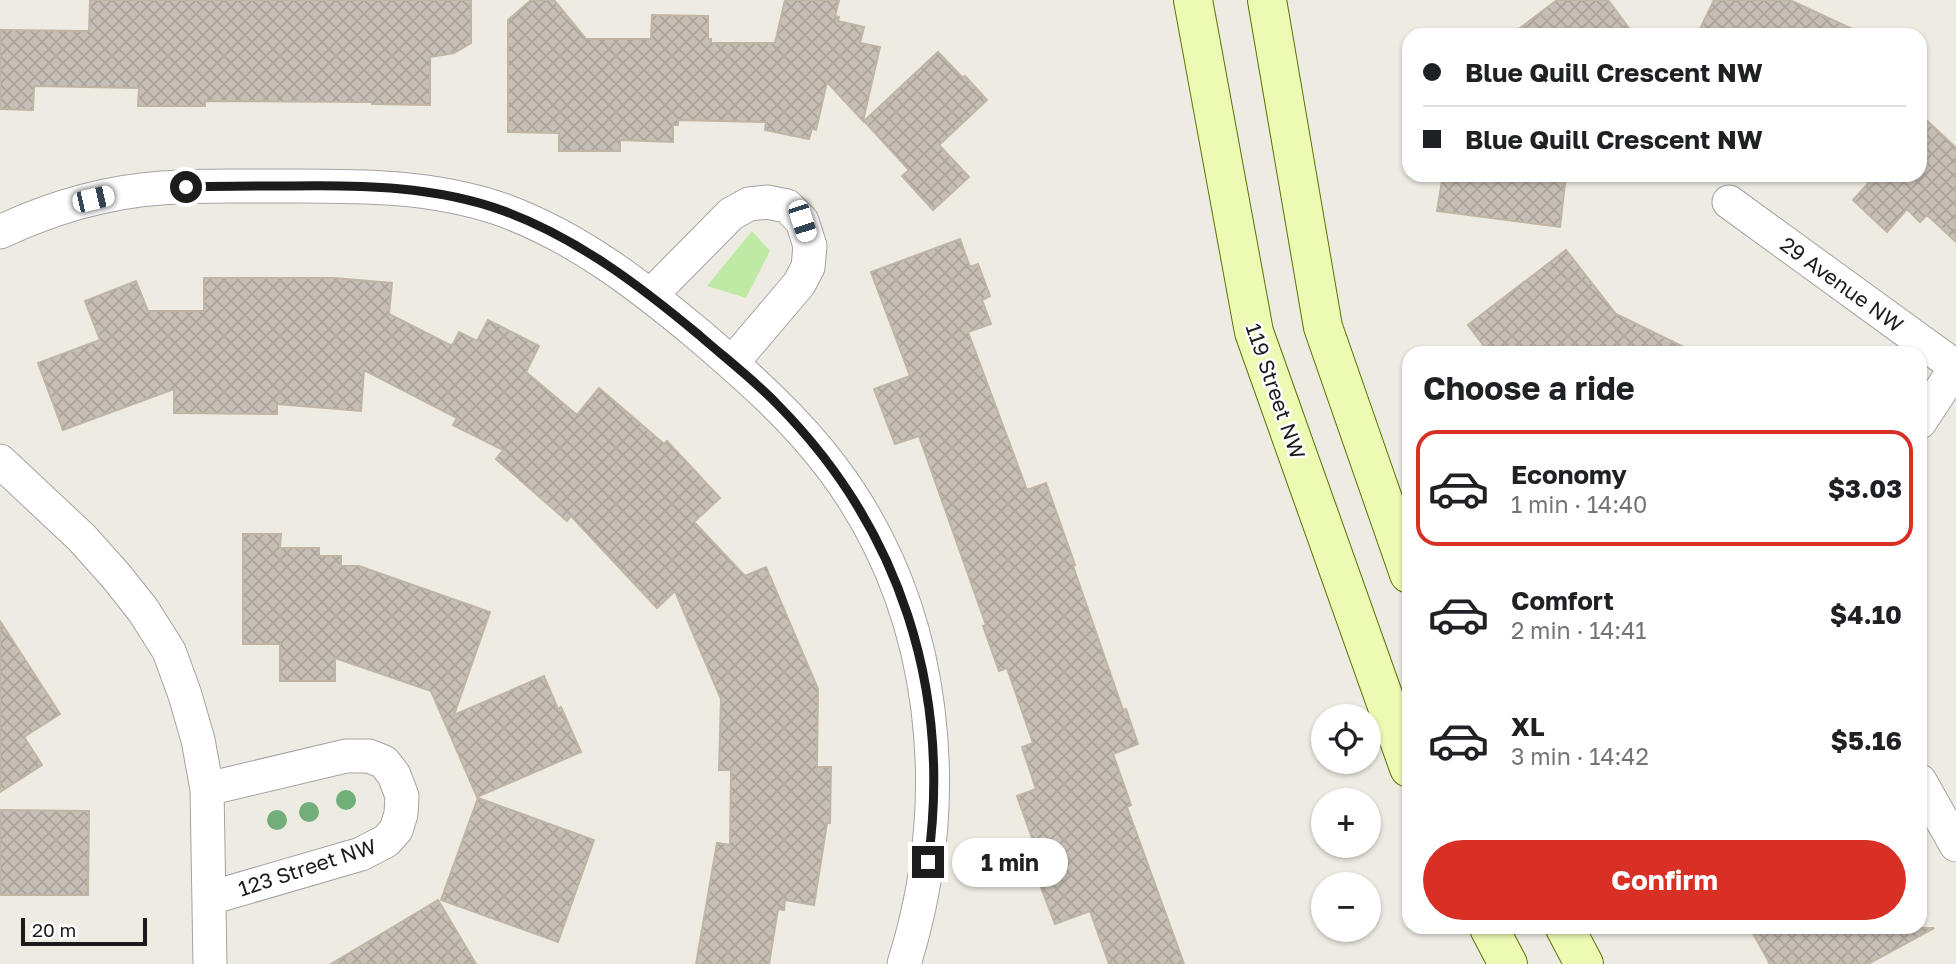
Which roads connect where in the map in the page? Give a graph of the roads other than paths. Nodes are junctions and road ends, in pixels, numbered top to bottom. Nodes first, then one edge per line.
1 (1193, 0) edge
2 (1267, 0) edge
3 (1729, 202) dead end
4 (0, 232) edge
5 (651, 295) junction
6 (732, 363) junction
7 (1956, 367) edge
8 (1927, 411) edge
9 (0, 461) edge
10 (1402, 554) edge
11 (1402, 748) edge
12 (207, 789) junction
13 (1927, 793) edge
14 (1956, 845) edge
15 (210, 898) junction
16 (1492, 934) edge
17 (1568, 934) edge
18 (912, 962) edge
19 (210, 964) edge
20 (1508, 964) edge
21 (1584, 964) edge

1 - 11 main road, 119 Street NW
2 - 10 main road
3 - 7 street, 29 Avenue NW
4 - 5 street
5 - 6 street
5 - 6 street
6 - 18 street
7 - 8 street
9 - 12 street, 123 Street NW
12 - 15 street, 123 Street NW
12 - 15 street, 123 Street NW
13 - 14 street
15 - 19 street, 123 Street NW
16 - 20 main road
17 - 21 main road

